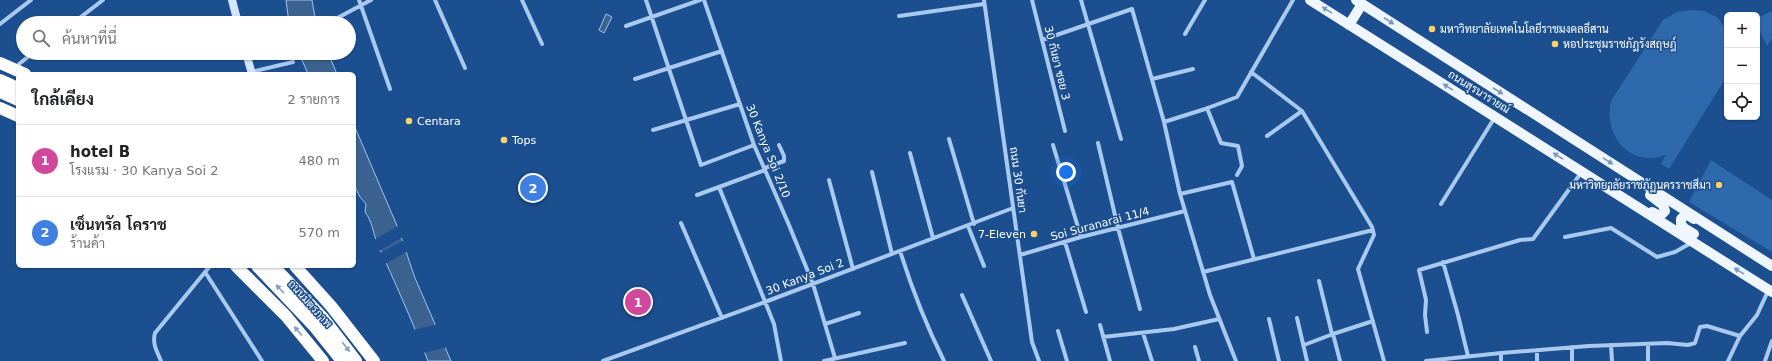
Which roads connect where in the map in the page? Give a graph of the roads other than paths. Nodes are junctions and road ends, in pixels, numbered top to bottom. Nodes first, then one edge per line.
1 (31, 0) edge
2 (103, 0) edge
3 (232, 0) edge
4 (371, 0) edge
5 (435, 0) edge
6 (522, 0) edge
7 (646, 0) edge
8 (700, 0) edge
9 (704, 0) edge
10 (1032, 0) edge
11 (1081, 0) edge
12 (1205, 0) edge
13 (1293, 0) edge
14 (1310, 0) edge
15 (1361, 1) edge
16 (360, 2) edge
17 (984, 2) edge
18 (82, 16) edge
19 (236, 16) edge
20 (339, 16) edge
21 (899, 16) dead end
22 (651, 17) junction
23 (1088, 23) junction
24 (0, 24) edge
25 (1349, 25) junction
26 (626, 26) dead end
27 (1185, 34) dead end
28 (1042, 40) junction
29 (542, 44) dead end
30 (722, 51) junction
31 (24, 60) edge
32 (248, 60) edge
33 (293, 62) dead end
34 (0, 63) edge
35 (668, 67) junction
36 (465, 68) dead end
37 (1193, 69) dead end
38 (21, 72) edge
39 (251, 72) edge
40 (255, 72) edge
41 (1251, 72) junction
42 (635, 79) dead end
43 (1152, 79) junction
44 (0, 80) edge
45 (16, 87) edge
46 (390, 89) dead end
47 (0, 92) edge
48 (16, 99) edge
49 (740, 104) junction
50 (0, 108) edge
51 (1206, 108) junction
52 (1302, 111) junction
53 (16, 115) edge
54 (1495, 117) junction
55 (686, 120) junction
56 (1164, 122) junction
57 (653, 130) dead end
58 (1065, 131) dead end
59 (1268, 136) dead end
60 (950, 139) dead end
61 (1121, 139) dead end
62 (1098, 144) dead end
63 (754, 145) junction
64 (779, 145) dead end
65 (1053, 145) dead end
66 (910, 153) dead end
67 (765, 169) junction
68 (1582, 171) junction
69 (872, 172) dead end
70 (1237, 175) dead end
71 (1636, 179) junction
72 (829, 180) dead end
73 (718, 187) junction
74 (1180, 194) junction
75 (698, 195) dead end
76 (1441, 204) dead end
77 (1636, 205) junction
78 (1013, 208) junction
79 (1185, 211) junction
80 (681, 223) dead end
81 (974, 224) junction
82 (968, 226) junction
83 (1118, 228) junction
84 (1714, 229) junction
85 (1373, 230) junction
86 (1081, 237) junction
87 (1565, 237) dead end
88 (933, 238) junction
89 (1065, 242) junction
90 (1694, 242) junction
91 (900, 251) junction
92 (1708, 251) junction
93 (892, 254) junction
94 (1020, 255) junction
95 (1254, 259) junction
96 (1443, 262) junction
97 (984, 266) dead end
98 (1772, 266) edge
99 (208, 268) edge
100 (238, 268) edge
101 (259, 268) edge
102 (275, 268) edge
103 (297, 268) edge
104 (853, 269) junction
105 (205, 272) junction
106 (1203, 272) junction
107 (1319, 281) dead end
108 (813, 284) junction
109 (1770, 291) edge
110 (962, 295) dead end
111 (766, 302) junction
112 (1140, 310) dead end
113 (1086, 312) dead end
114 (859, 313) dead end
115 (722, 318) junction
116 (1297, 318) dead end
117 (1220, 319) junction
118 (1269, 320) dead end
119 (1373, 321) junction
120 (824, 324) junction
121 (1100, 325) dead end
122 (1058, 331) dead end
123 (1426, 332) dead end
124 (1143, 333) junction
125 (1332, 334) junction
126 (1740, 336) junction
127 (1103, 337) junction
128 (1772, 341) edge
129 (905, 343) dead end
130 (1648, 344) junction
131 (1304, 345) junction
132 (1611, 345) junction
133 (1194, 347) dead end
134 (1572, 347) junction
135 (1537, 350) junction
136 (1501, 352) junction
137 (1468, 356) junction
138 (835, 358) junction
139 (1435, 360) edge
140 (161, 361) edge
141 (262, 361) edge
142 (323, 361) edge
143 (342, 361) edge
144 (356, 361) edge
145 (374, 361) edge
146 (603, 361) edge
147 (781, 361) edge
148 (824, 361) edge
149 (944, 361) edge
150 (991, 361) edge
151 (1039, 361) edge
152 (1067, 361) edge
153 (1110, 361) edge
154 (1152, 361) edge
155 (1200, 361) edge
156 (1236, 361) edge
157 (1279, 361) edge
158 (1307, 361) edge
159 (1340, 361) edge
160 (1384, 361) edge
161 (1426, 361) edge
162 (1501, 361) edge
163 (1537, 361) edge
164 (1572, 361) edge
165 (1612, 361) edge
166 (1648, 361) edge
167 (1728, 361) edge
168 (1765, 361) edge

1 - 24 street
2 - 18 street
3 - 19 street
4 - 16 street
5 - 36 street
6 - 29 street
7 - 22 street
8 - 22 street
9 - 30 street, 30 Kanya Soi 2/10
10 - 28 street, 30 กันยา ซอย 3
11 - 23 street
12 - 27 street
13 - 41 street
25 -> 14 main road, ถนนสุรนารายณ์
15 - 25 main road
15 -> 71 main road, ถนนสุรนารายณ์
16 - 20 street
16 - 46 street
17 - 21 street
17 - 78 street, ถนน 30 กันยา
22 - 26 street
22 - 35 street
23 - 28 street
23 - 43 street
23 - 61 street
54 -> 25 main road, ถนนสุรนารายณ์
28 - 58 street, 30 กันยา ซอย 3
30 - 35 street
30 - 49 street, 30 Kanya Soi 2/10
31 - 38 street
32 - 39 street
33 - 40 street
34 - 38 highway
35 - 42 street
35 - 55 street
37 - 43 street
41 - 51 street
41 - 52 street
43 - 56 street
44 - 45 highway
47 - 48 highway
49 - 55 street
49 - 63 street, 30 Kanya Soi 2/10
50 - 53 highway
51 - 56 street
51 - 70 street
52 - 59 street
52 - 85 street
68 -> 54 main road, ถนนสุรนารายณ์
54 - 76 street
55 - 57 street
55 - 63 street
56 - 74 street
60 - 81 street
62 - 83 street
63 - 67 street, 30 Kanya Soi 2/10
64 - 67 street
65 - 86 street
66 - 88 street
67 - 73 street
67 - 108 street, 30 Kanya Soi 2/10
68 - 77 main road, ถนนสุรนารายณ์
68 - 96 street
69 - 93 street
71 - 77 main road, ถนนสุรนารายณ์
71 - 84 main road, ถนนสุรนารายณ์
72 - 104 street
73 - 75 street
73 - 111 street
74 - 79 street
74 - 95 street
77 - 90 main road, ถนนสุรนารายณ์
78 - 81 street, 30 Kanya Soi 2
78 - 94 street, ถนน 30 กันยา
79 - 83 street, Soi Suranarai 11/4
79 - 106 street
80 - 115 street
81 - 82 street, 30 Kanya Soi 2
82 - 88 street, 30 Kanya Soi 2
82 - 97 street
83 - 86 street, Soi Suranarai 11/4
83 - 112 street
84 - 92 main road, ถนนสุรนารายณ์
84 - 98 main road, ถนนสุรนารายณ์
85 - 95 street
85 - 119 street
86 - 89 street, Soi Suranarai 11/4
87 - 90 street
88 - 91 street, 30 Kanya Soi 2
89 - 94 street, Soi Suranarai 11/4
89 - 113 street
90 - 92 main road, ถนนสุรนารายณ์
91 - 93 street, 30 Kanya Soi 2
91 - 149 street
109 -> 92 main road, ถนนสุรนารายณ์
93 - 104 street, 30 Kanya Soi 2
94 - 151 street, ถนน 30 กันยา
95 - 106 street
96 - 123 street
96 - 137 street
99 - 105 street
142 -> 100 highway
143 -> 101 highway, ถนนมิตรภาพ
102 -> 144 highway, ถนนมิตรภาพ
103 - 145 highway
104 - 108 street, 30 Kanya Soi 2
105 - 140 street
105 - 141 street
106 - 117 street
107 - 125 street
108 - 111 street, 30 Kanya Soi 2
108 - 120 street, 30 Kanya Soi 2/10
109 - 126 street
110 - 150 street
111 - 115 street, 30 Kanya Soi 2
111 - 147 street
114 - 120 street
115 - 146 street, 30 Kanya Soi 2
116 - 131 street
117 - 124 street
117 - 156 street
118 - 157 street
119 - 125 street
119 - 160 street
120 - 138 street, 30 Kanya Soi 2/10
121 - 127 street
122 - 152 street
124 - 127 street
124 - 154 street
125 - 131 street
125 - 159 street
126 - 130 street
126 - 167 street
127 - 153 street
128 - 168 street
129 - 138 street
130 - 132 street
130 - 166 street
131 - 158 street
132 - 134 street
132 - 165 street
133 - 155 street
134 - 135 street
134 - 164 street
135 - 136 street
135 - 163 street
136 - 137 street
136 - 162 street
137 - 139 street
138 - 148 street
139 - 161 street

